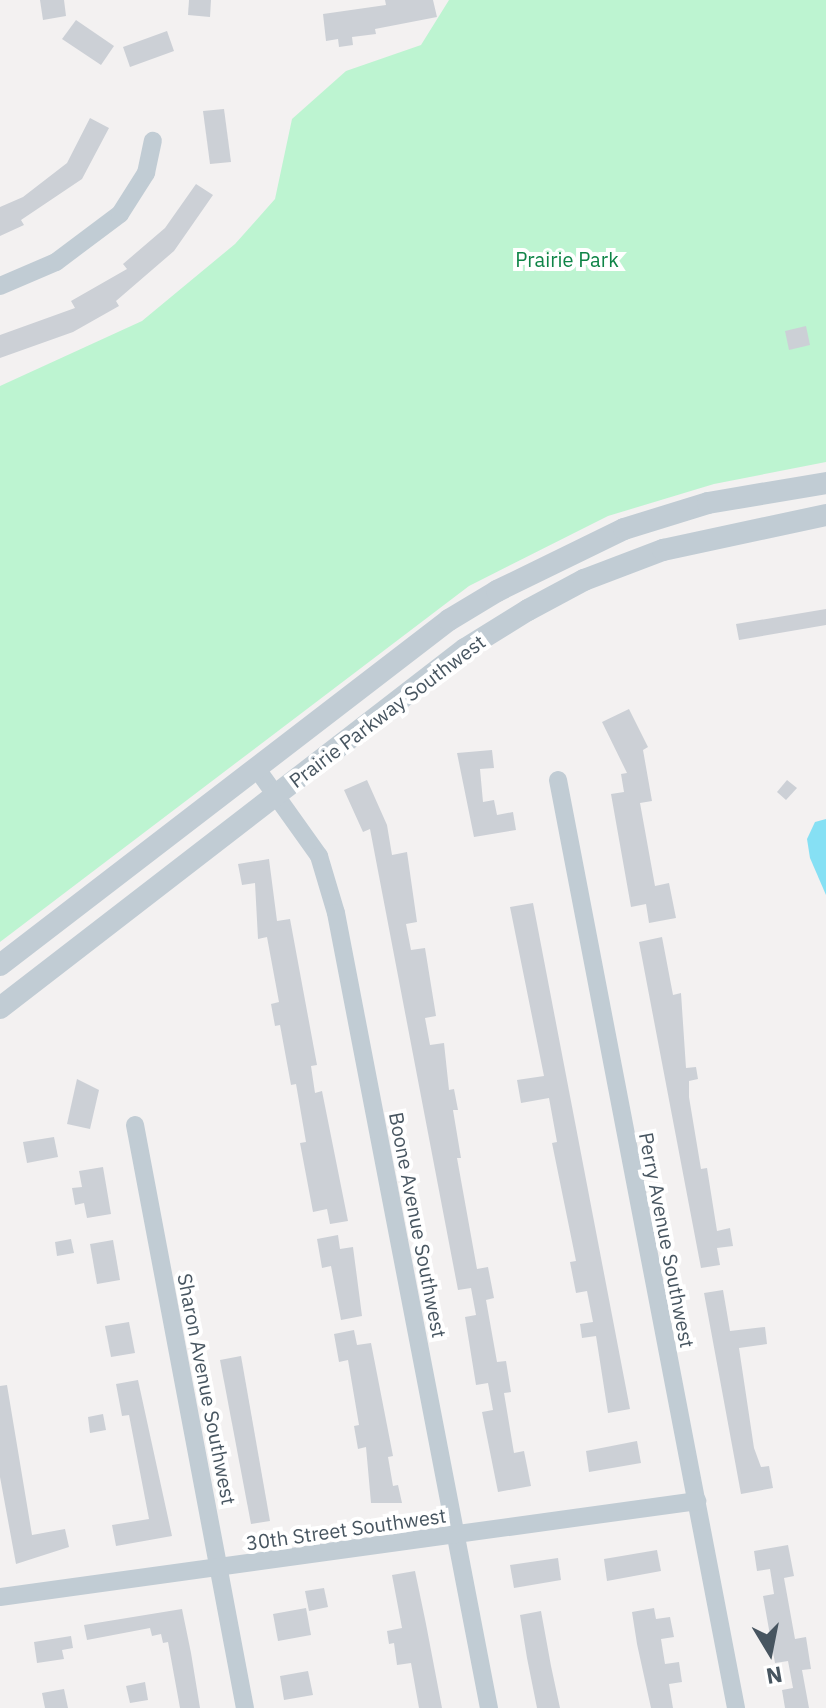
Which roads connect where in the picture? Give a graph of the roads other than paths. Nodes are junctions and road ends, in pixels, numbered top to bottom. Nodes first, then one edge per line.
1 (153, 141) dead end
2 (0, 286) edge
3 (826, 483) edge
4 (826, 515) edge
5 (257, 769) junction
6 (558, 780) dead end
7 (277, 793) junction
8 (0, 965) edge
9 (0, 1008) edge
10 (135, 1125) dead end
11 (697, 1501) junction
12 (456, 1536) junction
13 (218, 1569) junction
14 (0, 1597) edge
15 (245, 1708) edge
16 (489, 1708) edge
17 (736, 1708) edge

1 - 2 street
3 - 5 street, Prairie Parkway Southwest
4 - 7 street, Prairie Parkway Southwest
5 - 7 street, Boone Avenue Southwest
5 - 8 street, Prairie Parkway Southwest
6 - 11 street, Perry Avenue Southwest
7 - 9 street, Prairie Parkway Southwest
7 - 12 street, Boone Avenue Southwest
10 - 13 street, Sharon Avenue Southwest
11 - 12 street, 30th Street Southwest
11 - 17 street, Perry Avenue Southwest
12 - 13 street, 30th Street Southwest
12 - 16 street, Boone Avenue Southwest
13 - 14 street, 30th Street Southwest
13 - 15 street, Sharon Avenue Southwest

